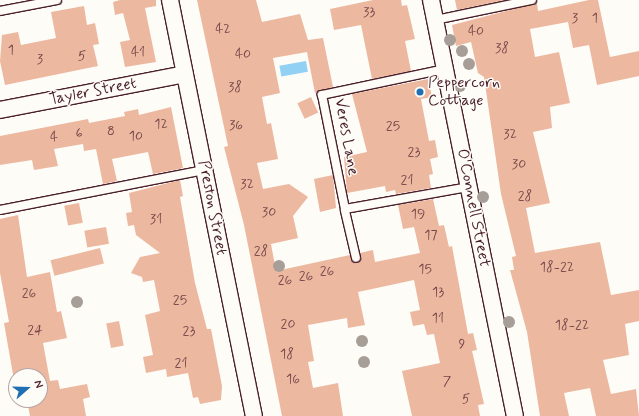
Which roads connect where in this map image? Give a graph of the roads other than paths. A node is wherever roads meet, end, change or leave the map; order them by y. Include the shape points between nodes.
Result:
1 (56, 0) edge
2 (170, 0) edge
3 (431, 0) edge
4 (532, 0) edge
5 (34, 2) edge
6 (0, 11) edge
7 (435, 20) junction
8 (445, 69) junction
9 (185, 74) junction
10 (0, 110) edge
11 (204, 170) junction
12 (469, 187) junction
13 (0, 210) edge
14 (345, 211) junction
15 (356, 258) dead end
16 (254, 416) edge
17 (515, 416) edge

1 - 5 lane
2 - 9 street, Preston Street
3 - 7 street, O'Connell Street
4 - 7 lane
5 - 6 lane
7 - 8 street, O'Connell Street
8 - 12 street, O'Connell Street
8 - 14 lane, Veres Lane via 322,95
9 - 10 street, Tayler Street
9 - 11 street, Preston Street
11 - 13 lane
11 - 16 street, Preston Street
12 - 14 lane
12 - 17 street, O'Connell Street
14 - 15 lane, Veres Lane

